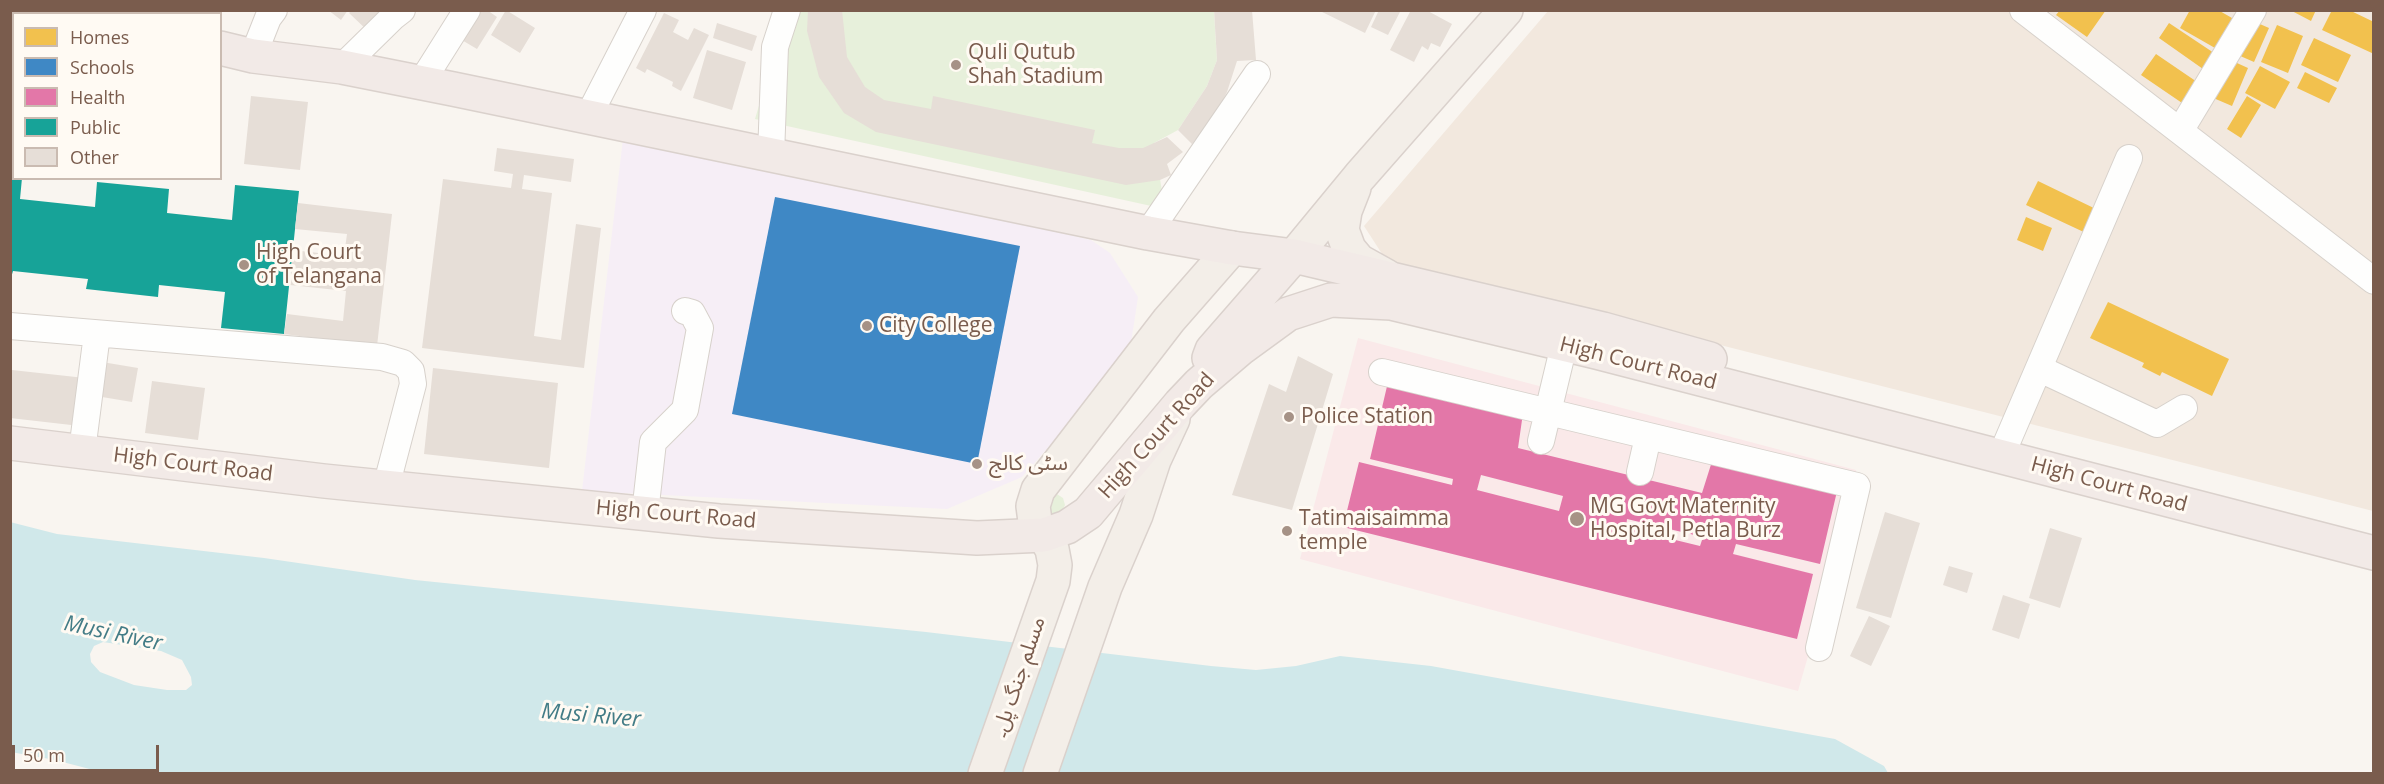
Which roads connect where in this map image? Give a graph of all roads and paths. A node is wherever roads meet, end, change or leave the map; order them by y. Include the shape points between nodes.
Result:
1 (402, 10) edge
2 (467, 10) edge
3 (643, 10) edge
4 (787, 10) edge
5 (1506, 10) edge
6 (2024, 10) edge
7 (2253, 10) edge
8 (266, 13) edge
9 (222, 48) edge
10 (254, 56) junction
11 (342, 68) junction
12 (1257, 74) dead end
13 (421, 83) junction
14 (588, 117) junction
15 (2180, 130) junction
16 (771, 155) junction
17 (2129, 158) dead end
18 (1360, 176) junction
19 (1148, 233) junction
20 (1232, 248) junction
21 (1294, 256) junction
22 (1386, 276) junction
23 (2373, 281) edge
24 (685, 311) dead end
25 (10, 326) edge
26 (97, 334) junction
27 (1564, 345) junction
28 (2040, 369) junction
29 (1382, 372) dead end
30 (1189, 394) junction
31 (2184, 408) dead end
32 (1548, 413) junction
33 (1648, 437) junction
34 (1542, 441) dead end
35 (2007, 442) junction
36 (10, 443) edge
37 (82, 452) junction
38 (1640, 472) dead end
39 (386, 487) junction
40 (645, 513) junction
41 (2373, 533) edge
42 (1044, 535) junction
43 (2373, 553) edge
44 (1819, 648) dead end
45 (985, 774) edge
46 (1040, 774) edge

1 - 11 street
2 - 13 street
3 - 14 street
4 - 16 street via 775,47
5 - 18 main road
6 - 15 street
7 - 15 street
8 - 10 street
9 - 10 highway, High Court Road
10 - 11 highway, High Court Road
11 - 13 highway, High Court Road
12 - 19 street
13 - 14 highway, High Court Road
14 - 16 highway, High Court Road
15 - 23 street
16 - 19 highway, High Court Road
17 - 28 street
18 - 21 main road
18 - 22 main road via 1345,211 1342,230 1359,261
19 - 20 highway, High Court Road
20 - 21 highway, High Court Road
20 - 42 main road via 1169,320 1038,490 1033,506 1035,521
21 - 22 highway, High Court Road
21 - 30 highway via 1212,350
22 - 35 highway, High Court Road via 1603,329
24 - 40 street via 692,313 700,328 686,410 653,442
25 - 26 street
26 - 37 street
26 - 39 street via 382,357 403,363 411,370 413,384
27 - 30 highway, High Court Road via 1392,303 1331,300 1288,314 1240,348
27 - 32 street
27 - 43 highway, High Court Road
28 - 31 street via 2157,424
28 - 35 street
29 - 32 street
30 - 42 highway, High Court Road via 1088,513 1067,527
30 - 46 main road via 1158,451 1105,587
32 - 33 street
32 - 34 street
33 - 38 street
33 - 44 street via 1857,486
35 - 41 highway, High Court Road
36 - 37 highway, High Court Road
37 - 39 highway, High Court Road
39 - 40 highway, High Court Road
40 - 42 highway, High Court Road via 977,538
42 - 45 main road, مسلم جنگ پل۔ via 1052,549 1053,581

